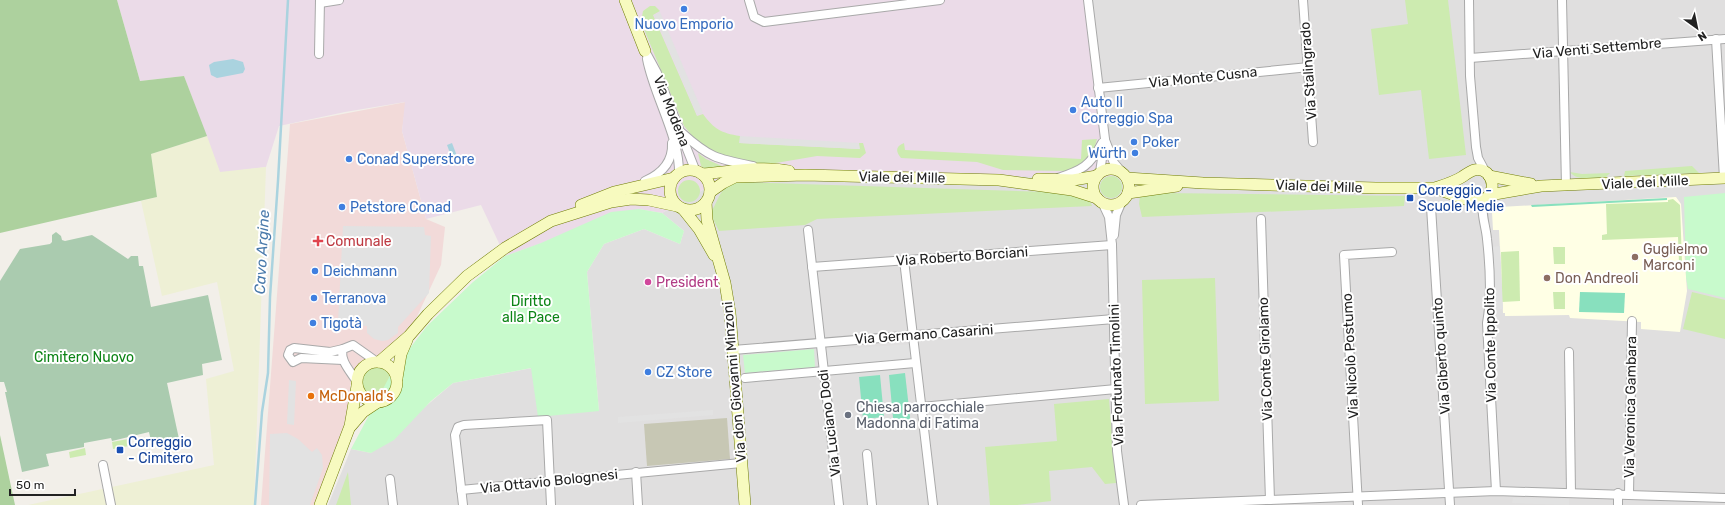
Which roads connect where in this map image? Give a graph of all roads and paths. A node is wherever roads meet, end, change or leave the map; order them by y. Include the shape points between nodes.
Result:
1 (339, 0) edge
2 (626, 0) edge
3 (748, 0) edge
4 (940, 0) edge
5 (1088, 0) edge
6 (1303, 0) edge
7 (1470, 0) edge
8 (1562, 0) edge
9 (918, 1) edge
10 (320, 2) edge
11 (1716, 39) junction
12 (1725, 39) edge
13 (645, 51) junction
14 (1564, 51) junction
15 (318, 54) dead end
16 (1470, 58) junction
17 (1309, 67) junction
18 (1098, 88) junction
19 (681, 132) junction
20 (672, 136) junction
21 (1105, 139) junction
22 (1313, 142) dead end
23 (1476, 147) junction
24 (768, 169) junction
25 (699, 173) junction
26 (1098, 174) junction
27 (1466, 174) junction
28 (1487, 174) junction
29 (805, 175) junction
30 (1124, 175) junction
31 (676, 176) junction
32 (1724, 178) edge
33 (1000, 180) junction
34 (1052, 180) junction
35 (1203, 182) junction
36 (1541, 186) junction
37 (1566, 186) junction
38 (1435, 188) junction
39 (614, 192) junction
40 (710, 192) junction
41 (1125, 197) junction
42 (1465, 197) junction
43 (1487, 197) junction
44 (1100, 200) junction
45 (706, 202) junction
46 (1431, 207) dead end
47 (680, 208) junction
48 (564, 216) junction
49 (1261, 219) dead end
50 (808, 230) dead end
51 (1112, 246) junction
52 (1392, 252) dead end
53 (718, 260) junction
54 (904, 260) junction
55 (812, 267) junction
56 (1114, 319) junction
57 (1632, 321) dead end
58 (912, 335) junction
59 (408, 336) junction
60 (820, 341) junction
61 (343, 349) junction
62 (733, 350) junction
63 (1570, 352) dead end
64 (343, 360) junction
65 (378, 362) junction
66 (915, 363) junction
67 (823, 372) junction
68 (397, 378) junction
69 (746, 378) dead end
70 (357, 384) junction
71 (1116, 389) junction
72 (378, 402) junction
73 (921, 407) junction
74 (350, 426) junction
75 (867, 454) dead end
76 (741, 463) junction
77 (103, 465) dead end
78 (636, 472) junction
79 (390, 479) dead end
80 (549, 481) junction
81 (461, 490) junction
82 (1496, 491) junction
83 (1571, 492) junction
84 (1449, 493) junction
85 (1618, 494) junction
86 (1629, 494) junction
87 (1725, 498) edge
88 (1270, 500) junction
89 (1358, 501) edge
90 (111, 505) edge
91 (320, 505) edge
92 (393, 505) edge
93 (463, 505) edge
94 (551, 505) edge
95 (638, 505) edge
96 (745, 505) edge
97 (839, 505) edge
98 (872, 505) edge
99 (933, 505) edge
100 (1124, 505) edge
101 (1141, 505) edge
102 (1450, 505) edge
103 (1618, 505) edge

1 - 10 street
2 - 13 main road, Via Modena
3 - 9 street via 754,17 764,22
4 - 9 street
5 - 18 street
6 - 17 street, Via Stalingrado
7 - 16 street
8 - 14 street
10 - 15 street
11 - 12 street, Via Venti Settembre
11 - 14 street, Via Venti Settembre
11 - 32 street
13 - 19 street, Via Modena via 657,73
13 - 20 street, Via Modena via 650,76
14 - 16 street, Via Venti Settembre
14 - 37 street
16 - 23 street
17 - 18 street, Via Monte Cusna
17 - 22 street, Via Stalingrado
18 - 21 street
19 - 24 street, Viale dei Mille via 717,159
19 - 25 street, Via Modena
20 - 31 street, Via Modena via 679,160
20 - 39 street, Via Modena via 670,159 660,173
21 - 26 street
21 - 30 street via 1114,163
21 - 34 street via 1089,164 1077,172
23 - 27 street
23 - 28 street via 1478,158
24 - 25 main road, Viale dei Mille
24 - 29 main road, Viale dei Mille via 782,169
25 - 31 main road, Viale dei Mille via 690,170
25 - 40 main road via 709,185
26 - 30 main road, Viale dei Mille via 1110,168
26 - 34 main road, Viale dei Mille via 1087,178
26 - 44 main road via 1093,187
27 - 28 main road, Viale dei Mille via 1475,169
27 - 38 main road, Viale dei Mille
27 - 42 main road via 1460,187
28 - 36 main road, Viale dei Mille
28 - 43 main road via 1492,186
29 - 33 main road, Viale dei Mille
29 - 40 main road, Viale dei Mille via 735,177
30 - 35 main road, Viale dei Mille
30 - 41 main road via 1129,188
31 - 39 main road, Viale dei Mille
31 - 47 main road via 670,190 673,202
32 - 37 main road, Viale dei Mille
33 - 34 main road, Viale dei Mille
33 - 44 main road, Viale dei Mille via 1072,190
35 - 38 main road, Viale dei Mille
35 - 41 main road, Viale dei Mille
36 - 37 main road, Viale dei Mille
36 - 43 main road, Viale dei Mille
38 - 42 main road, Viale dei Mille
39 - 48 main road, Viale dei Mille via 583,204
40 - 45 main road
41 - 44 main road, Viale dei Mille via 1112,204
41 - 51 street, Via Fortunato Timolini via 1116,215
42 - 43 main road, Viale dei Mille via 1474,202
43 - 82 street, Via Conte Ippolito via 1483,214 1490,301 1487,323
44 - 51 street, Via Fortunato Timolini via 1109,217
45 - 47 main road via 696,210
45 - 53 main road, Via don Giovanni Minzoni
46 - 84 street, Via Giberto quinto
47 - 48 main road via 649,200 631,199
47 - 53 main road, Via don Giovanni Minzoni via 699,229
48 - 59 main road via 518,239 479,266
49 - 88 street, Via Conte Girolamo
50 - 55 street, Via Luciano Dodi
51 - 54 street, Via Roberto Borciani
51 - 56 street, Via Fortunato Timolini
52 - 89 street, Via Nicolò Postumo via 1344,255
53 - 62 main road, Via don Giovanni Minzoni via 725,282
54 - 55 street, Via Roberto Borciani
54 - 58 street
55 - 60 street, Via Luciano Dodi
56 - 58 street, Via Germano Casarini
56 - 71 street, Via Fortunato Timolini
57 - 86 street, Via Veronica Gambara
58 - 60 street, Via Germano Casarini
58 - 66 street
59 - 65 main road
59 - 68 main road via 401,354
60 - 62 street, Via Germano Casarini
60 - 67 street, Via Luciano Dodi
61 - 64 street
61 - 64 street via 330,352 294,348 288,353 293,362 301,358
61 - 65 street via 353,345
62 - 76 main road, Via don Giovanni Minzoni
63 - 83 street
64 - 70 street
65 - 68 main road via 390,367
65 - 70 main road via 364,367 358,375
66 - 67 street
66 - 73 street
67 - 69 street
67 - 97 street, Via Luciano Dodi
68 - 72 main road via 394,393 386,400
70 - 72 main road via 364,397
70 - 74 main road
71 - 73 street
71 - 100 street, Via Fortunato Timolini via 1117,451
72 - 74 main road via 363,412
73 - 99 street
74 - 91 main road
75 - 98 street
76 - 78 street, Via Ottavio Bolognesi
76 - 96 main road, Via don Giovanni Minzoni
77 - 90 street
78 - 80 street, Via Ottavio Bolognesi
78 - 95 street, Via Ottavio Bolognesi
79 - 92 street
80 - 81 street, Via Ottavio Bolognesi
80 - 81 street via 547,420 464,425 458,427 455,435
80 - 94 street
81 - 93 street
82 - 83 street, Via Veronica Gambara
82 - 84 street, Via Veronica Gambara
83 - 85 street, Via Veronica Gambara
84 - 89 street, Via Veronica Gambara
84 - 102 street, Via Giberto quinto
85 - 86 street, Via Veronica Gambara
85 - 103 street
86 - 87 street, Via Veronica Gambara
88 - 89 street, Via Veronica Gambara
88 - 101 street, Via Veronica Gambara

